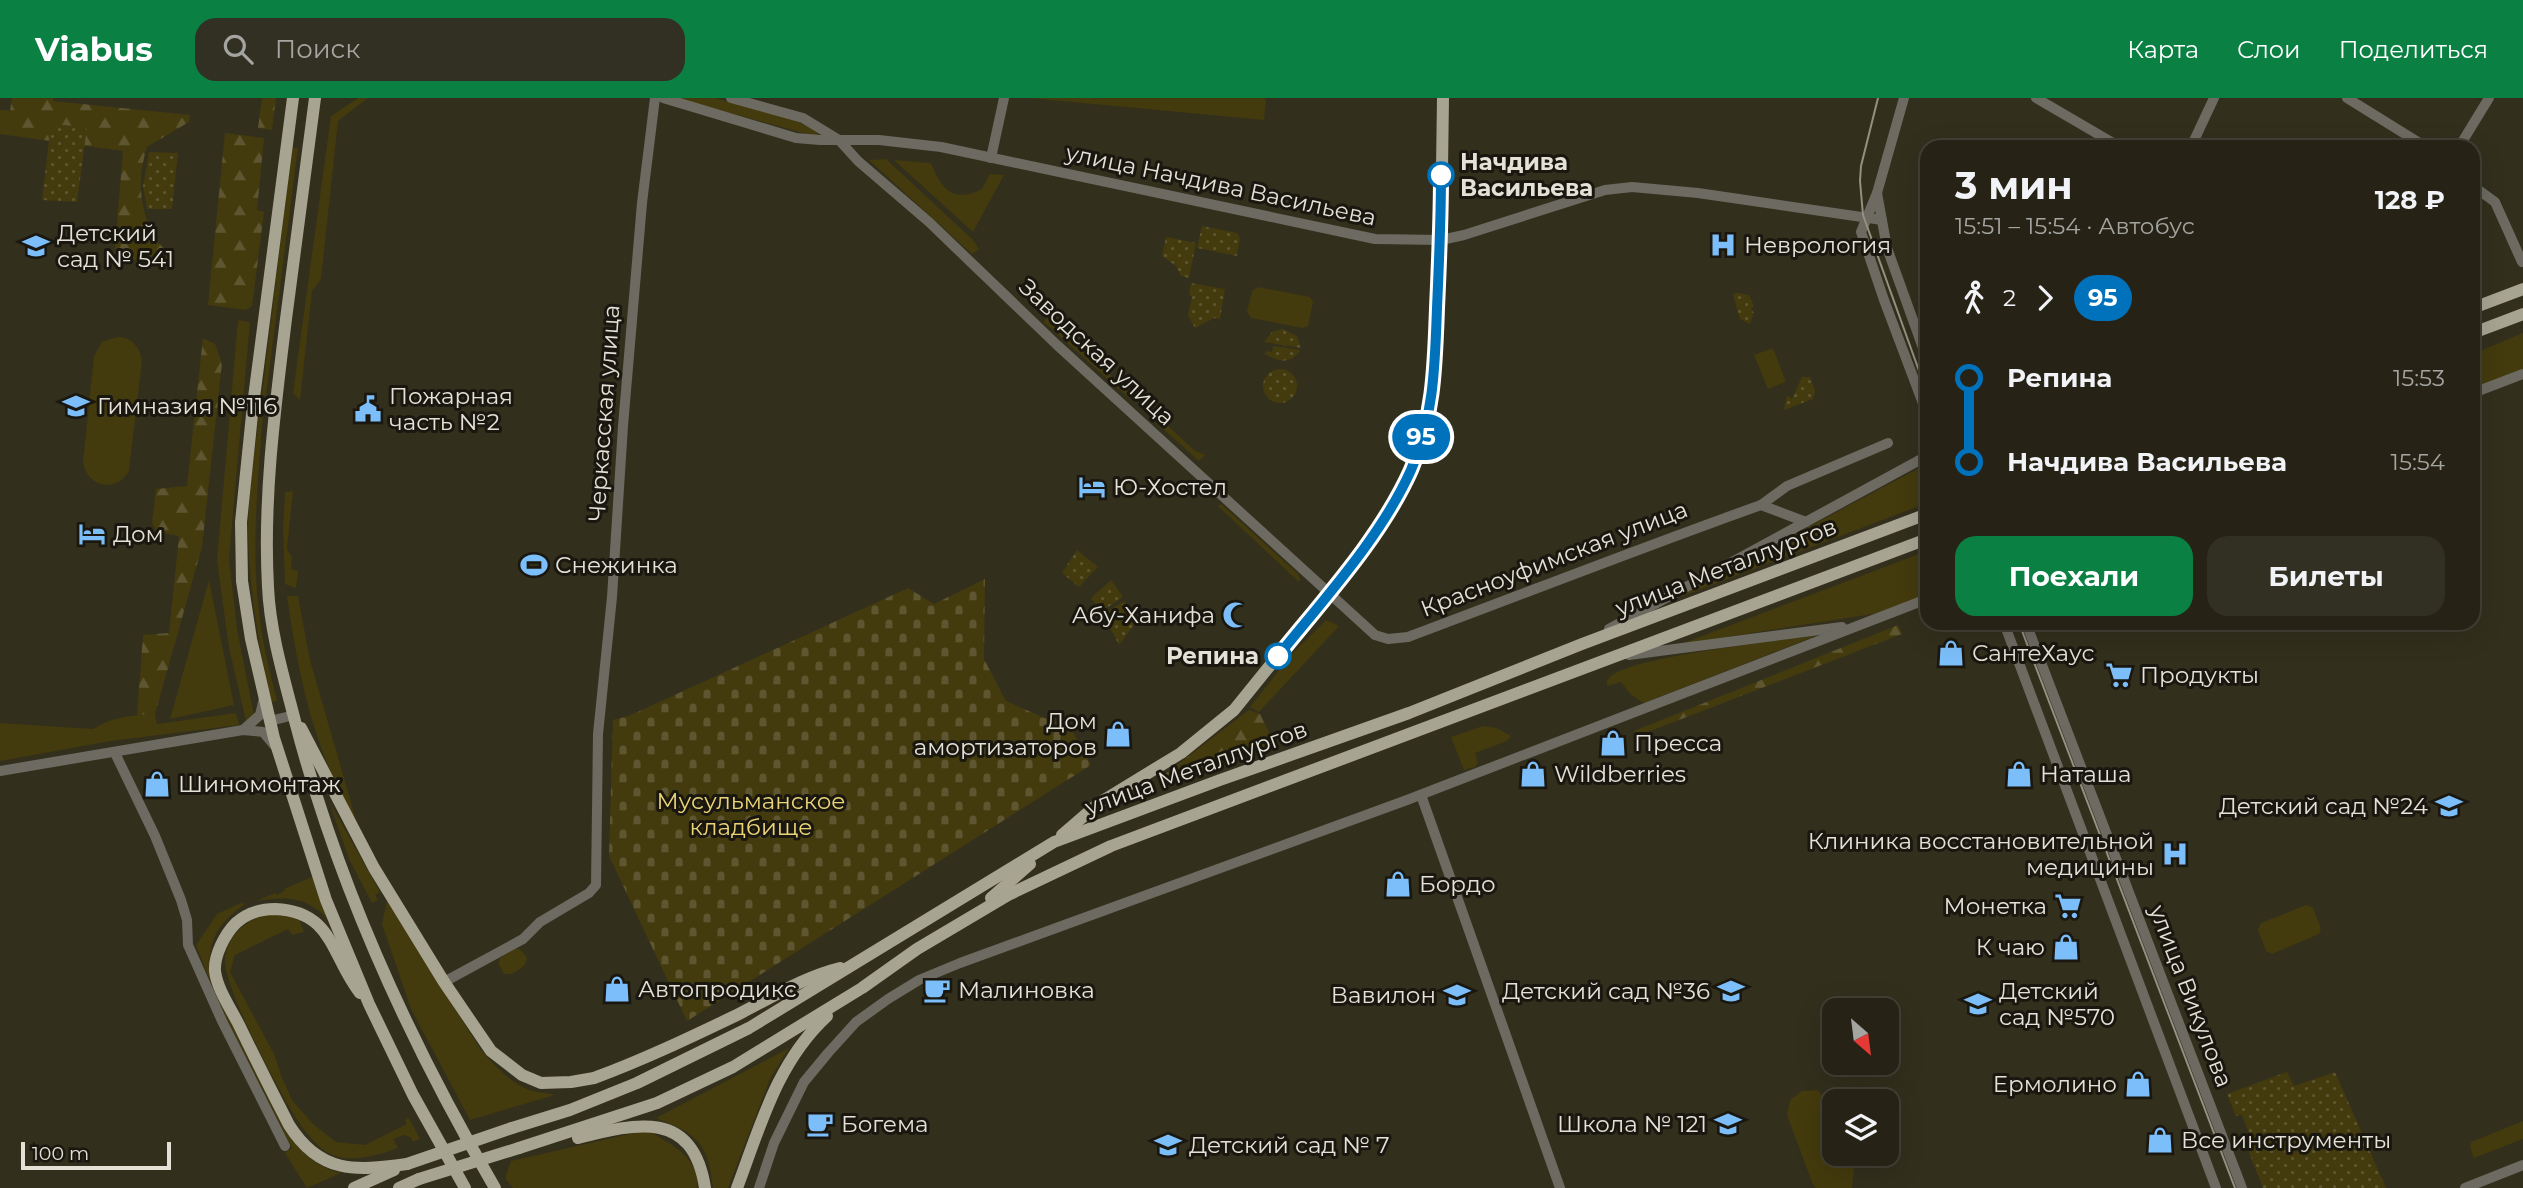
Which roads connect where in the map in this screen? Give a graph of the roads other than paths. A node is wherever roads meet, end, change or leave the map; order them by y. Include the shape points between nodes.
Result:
1 (293, 98) edge
2 (315, 98) edge
3 (655, 98) edge
4 (663, 98) edge
5 (732, 98) edge
6 (1004, 98) edge
7 (1443, 98) edge
8 (1904, 98) edge
9 (2036, 98) edge
10 (2214, 98) edge
11 (2347, 98) edge
12 (2489, 98) edge
13 (763, 102) edge
14 (839, 140) junction
15 (2108, 140) edge
16 (2194, 140) edge
17 (2415, 140) edge
18 (2463, 140) edge
19 (992, 158) junction
20 (2480, 192) edge
21 (1877, 193) junction
22 (1866, 218) junction
23 (1881, 220) junction
24 (1441, 240) junction
25 (2522, 262) edge
26 (2523, 289) edge
27 (2480, 305) edge
28 (2523, 314) edge
29 (2480, 330) edge
30 (1920, 341) edge
31 (2523, 374) edge
32 (2480, 390) edge
33 (1920, 395) edge
34 (1888, 443) dead end
35 (1920, 460) edge
36 (1761, 505) junction
37 (1920, 517) edge
38 (1806, 522) junction
39 (1920, 542) edge
40 (1329, 593) junction
41 (1920, 602) edge
42 (1860, 624) junction
43 (2007, 630) edge
44 (2029, 630) edge
45 (1582, 644) junction
46 (1609, 657) junction
47 (264, 698) junction
48 (294, 717) junction
49 (270, 721) junction
50 (243, 730) junction
51 (115, 752) junction
52 (279, 755) junction
53 (0, 771) edge
54 (1421, 795) junction
55 (1054, 842) junction
56 (967, 920) junction
57 (852, 965) junction
58 (444, 982) junction
59 (862, 988) junction
60 (369, 1004) junction
61 (285, 1146) dead end
62 (519, 1148) junction
63 (407, 1164) junction
64 (2523, 1166) edge
65 (455, 1170) junction
66 (354, 1188) edge
67 (399, 1188) edge
68 (459, 1188) edge
69 (466, 1188) edge
70 (495, 1188) edge
71 (705, 1188) edge
72 (737, 1188) edge
73 (759, 1188) edge
74 (1560, 1188) edge
75 (2216, 1188) edge
76 (2242, 1188) edge
77 (2465, 1188) edge

1 - 47 main road via 241,522 242,581
2 - 48 main road via 275,407 266,522 275,640
3 - 58 street, Черкасская улица via 643,191 598,734 596,885 540,922 523,939
4 - 14 street, улица Начдива Васильева via 796,138
5 - 13 street
6 - 19 street
7 - 24 main road
8 - 21 street
9 - 15 street
10 - 16 street
11 - 17 street
12 - 18 street
13 - 14 street via 803,118
14 - 19 street, улица Начдива Васильева via 941,147
14 - 40 street, Заводская улица
19 - 24 street, улица Начдива Васильева via 1324,230 1375,239
20 - 25 street via 2495,202
21 - 22 street
21 - 23 street
22 - 23 street, улица Начдива Васильева
22 - 24 street, улица Начдива Васильева via 1698,193 1618,187
22 - 33 street via 1861,232
23 - 30 street
24 - 40 main road via 1429,414 1411,470 1382,521
26 - 27 main road
28 - 29 main road
31 - 32 street
34 - 36 street, Красноуфимская улица via 1787,486
35 - 38 street
36 - 38 street
36 - 40 street, Красноуфимская улица via 1408,637 1375,635
37 - 45 main road, улица Металлургов
38 - 45 street
39 - 46 main road, улица Металлургов
40 - 55 main road via 1234,710 1181,753 1098,803
41 - 42 street
42 - 46 street
42 - 54 street
43 - 75 street, улица Викулова
44 - 76 street, улица Викулова
45 - 55 main road, улица Металлургов via 1409,713
46 - 56 main road, улица Металлургов via 1111,846 1041,878
47 - 49 main road
47 - 50 street via 260,715
48 - 49 street
48 - 58 main road via 374,868
48 - 70 main road via 339,867 410,1028
49 - 52 main road
50 - 51 street
50 - 52 street via 259,730
51 - 53 street
51 - 61 street via 181,900 188,945
52 - 60 main road via 326,900
54 - 73 street via 919,980 856,1022 804,1082 774,1143
54 - 74 street
55 - 56 main road
55 - 57 main road, улица Металлургов
56 - 59 main road, улица Металлургов
57 - 58 main road via 822,972 619,1069 563,1083 541,1083 502,1061 477,1033
57 - 63 main road, улица Металлургов, bridge via 674,1067 581,1106
59 - 62 main road, улица Металлургов via 733,1067 686,1090
59 - 72 main road via 825,1018 792,1054
60 - 63 main road via 347,977 326,933 301,913 254,912 238,922 220,949 215,971 219,982 300,1143 319,1158 365,1170
60 - 65 main road
62 - 67 main road, bridge
62 - 71 main road via 648,1125 669,1131 688,1145 697,1157
63 - 66 main road
64 - 77 street
65 - 68 main road
65 - 69 main road

